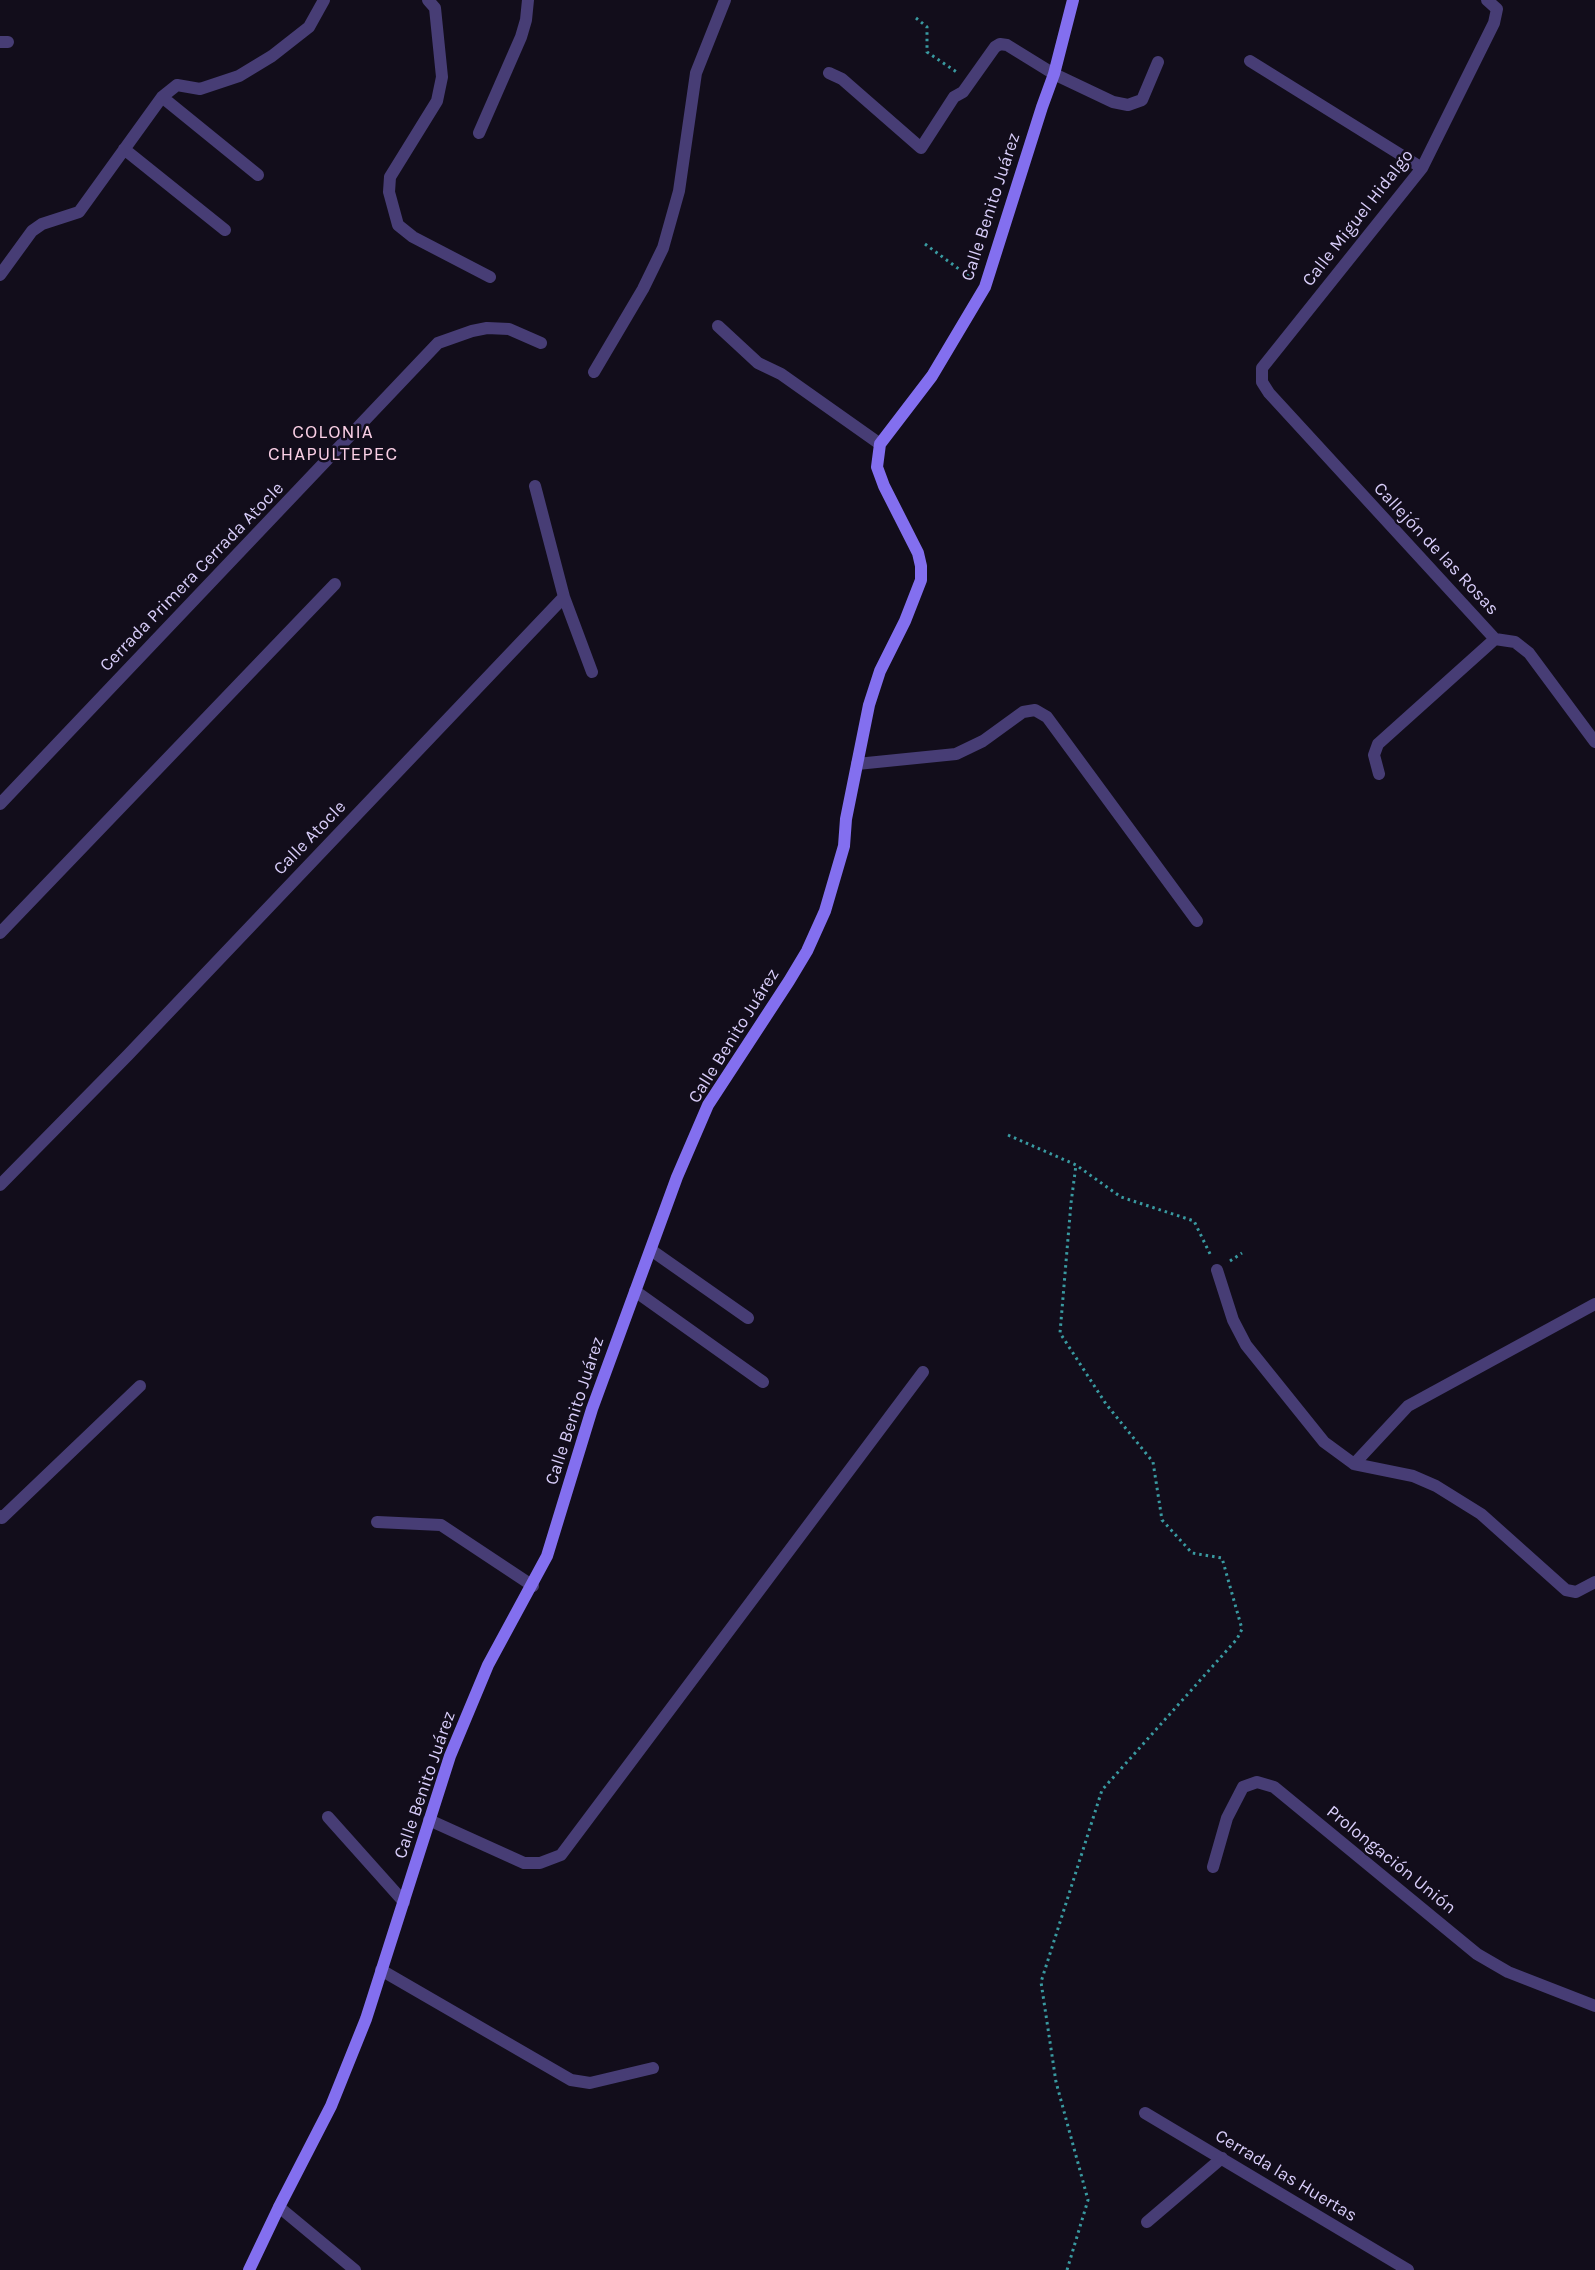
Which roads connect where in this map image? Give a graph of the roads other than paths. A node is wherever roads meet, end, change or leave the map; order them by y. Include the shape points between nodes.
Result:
1 (324, 0) edge
2 (428, 0) edge
3 (528, 0) edge
4 (725, 0) edge
5 (1073, 0) edge
6 (1487, 0) edge
7 (1250, 61) dead end
8 (1158, 62) dead end
9 (829, 73) dead end
10 (1054, 74) junction
11 (162, 97) junction
12 (479, 133) dead end
13 (124, 149) junction
14 (1422, 168) junction
15 (258, 175) dead end
16 (225, 230) dead end
17 (0, 275) edge
18 (490, 277) dead end
19 (718, 326) dead end
20 (542, 344) dead end
21 (1262, 368) joint
22 (594, 372) dead end
23 (880, 444) junction
24 (535, 486) dead end
25 (335, 584) dead end
26 (564, 597) junction
27 (1495, 639) junction
28 (592, 672) dead end
29 (1595, 742) edge
30 (857, 764) junction
31 (1379, 774) dead end
32 (0, 804) edge
33 (1197, 921) dead end
34 (0, 933) edge
35 (0, 1185) edge
36 (651, 1250) junction
37 (1217, 1270) road end
38 (635, 1291) junction
39 (1595, 1304) edge
40 (748, 1318) dead end
41 (923, 1372) dead end
42 (763, 1382) dead end
43 (140, 1386) dead end
44 (1354, 1464) junction
45 (0, 1516) edge
46 (377, 1522) dead end
47 (1595, 1582) edge
48 (533, 1586) junction
49 (328, 1817) dead end
50 (429, 1820) junction
51 (1213, 1867) dead end
52 (404, 1902) junction
53 (381, 1970) junction
54 (1595, 2006) edge
55 (652, 2068) dead end
56 (1145, 2113) dead end
57 (1222, 2158) junction
58 (279, 2207) junction
59 (1147, 2222) dead end
60 (249, 2270) edge
61 (355, 2270) edge
62 (1408, 2270) edge

1 - 11 street via 309,27 272,56 239,76 200,89 177,86
2 - 18 street via 434,8 442,77 437,101 390,177 389,192 398,225 412,237
3 - 12 street via 521,37
4 - 22 street via 696,73 679,191 663,248
5 - 10 street, Calle Benito Juárez
6 - 14 street, Calle Miguel Hidalgo via 1497,9 1494,23
7 - 14 street
8 - 10 street via 1142,100 1128,106
9 - 10 street via 842,79 921,148 954,97 972,82 1000,44
10 - 23 street, Calle Benito Juárez via 985,287 932,376
11 - 13 street
11 - 15 street
13 - 16 street
13 - 17 street via 78,212 42,224 32,231
14 - 21 street, Calle Miguel Hidalgo
19 - 23 street via 758,363 781,374
20 - 32 street, Cerrada Primera Cerrada Atocle via 508,329 487,328 438,343
21 - 27 street, Callejón de las Rosas via 1262,382 1269,393
23 - 30 street, Calle Benito Juárez via 877,467 918,553 920,580 874,688
24 - 26 street
25 - 34 street
26 - 28 street
26 - 35 street, Calle Atocle
27 - 29 street, Callejón de las Rosas via 1515,642 1529,653
27 - 31 street via 1378,744 1374,755
30 - 33 street via 956,754 983,741 1023,712 1035,710 1046,717
30 - 36 street, Calle Benito Juárez via 844,846 825,911 789,981 708,1105 677,1177
36 - 38 street, Calle Benito Juárez
36 - 40 street
37 - 44 street via 1233,1320 1246,1345 1324,1442
38 - 42 street
38 - 48 street, Calle Benito Juárez via 592,1409 547,1556
39 - 44 street via 1408,1406
41 - 50 street via 561,1855 540,1863 524,1863
43 - 45 street via 2,1518
44 - 47 street via 1413,1476 1436,1486 1481,1514 1566,1590 1576,1592
46 - 48 street via 442,1525
48 - 50 street, Calle Benito Juárez via 488,1665 450,1756
49 - 52 street
50 - 52 street, Calle Benito Juárez
51 - 54 street, Prolongación Unión via 1227,1818 1243,1787 1256,1782 1274,1787 1477,1954 1508,1972
52 - 53 street, Calle Benito Juárez
53 - 55 street via 571,2080 590,2083
53 - 58 street, Calle Benito Juárez via 366,2020 331,2106
56 - 57 street, Cerrada las Huertas
57 - 59 street
57 - 62 street, Cerrada las Huertas
58 - 60 street, Calle Benito Juárez
58 - 61 street

